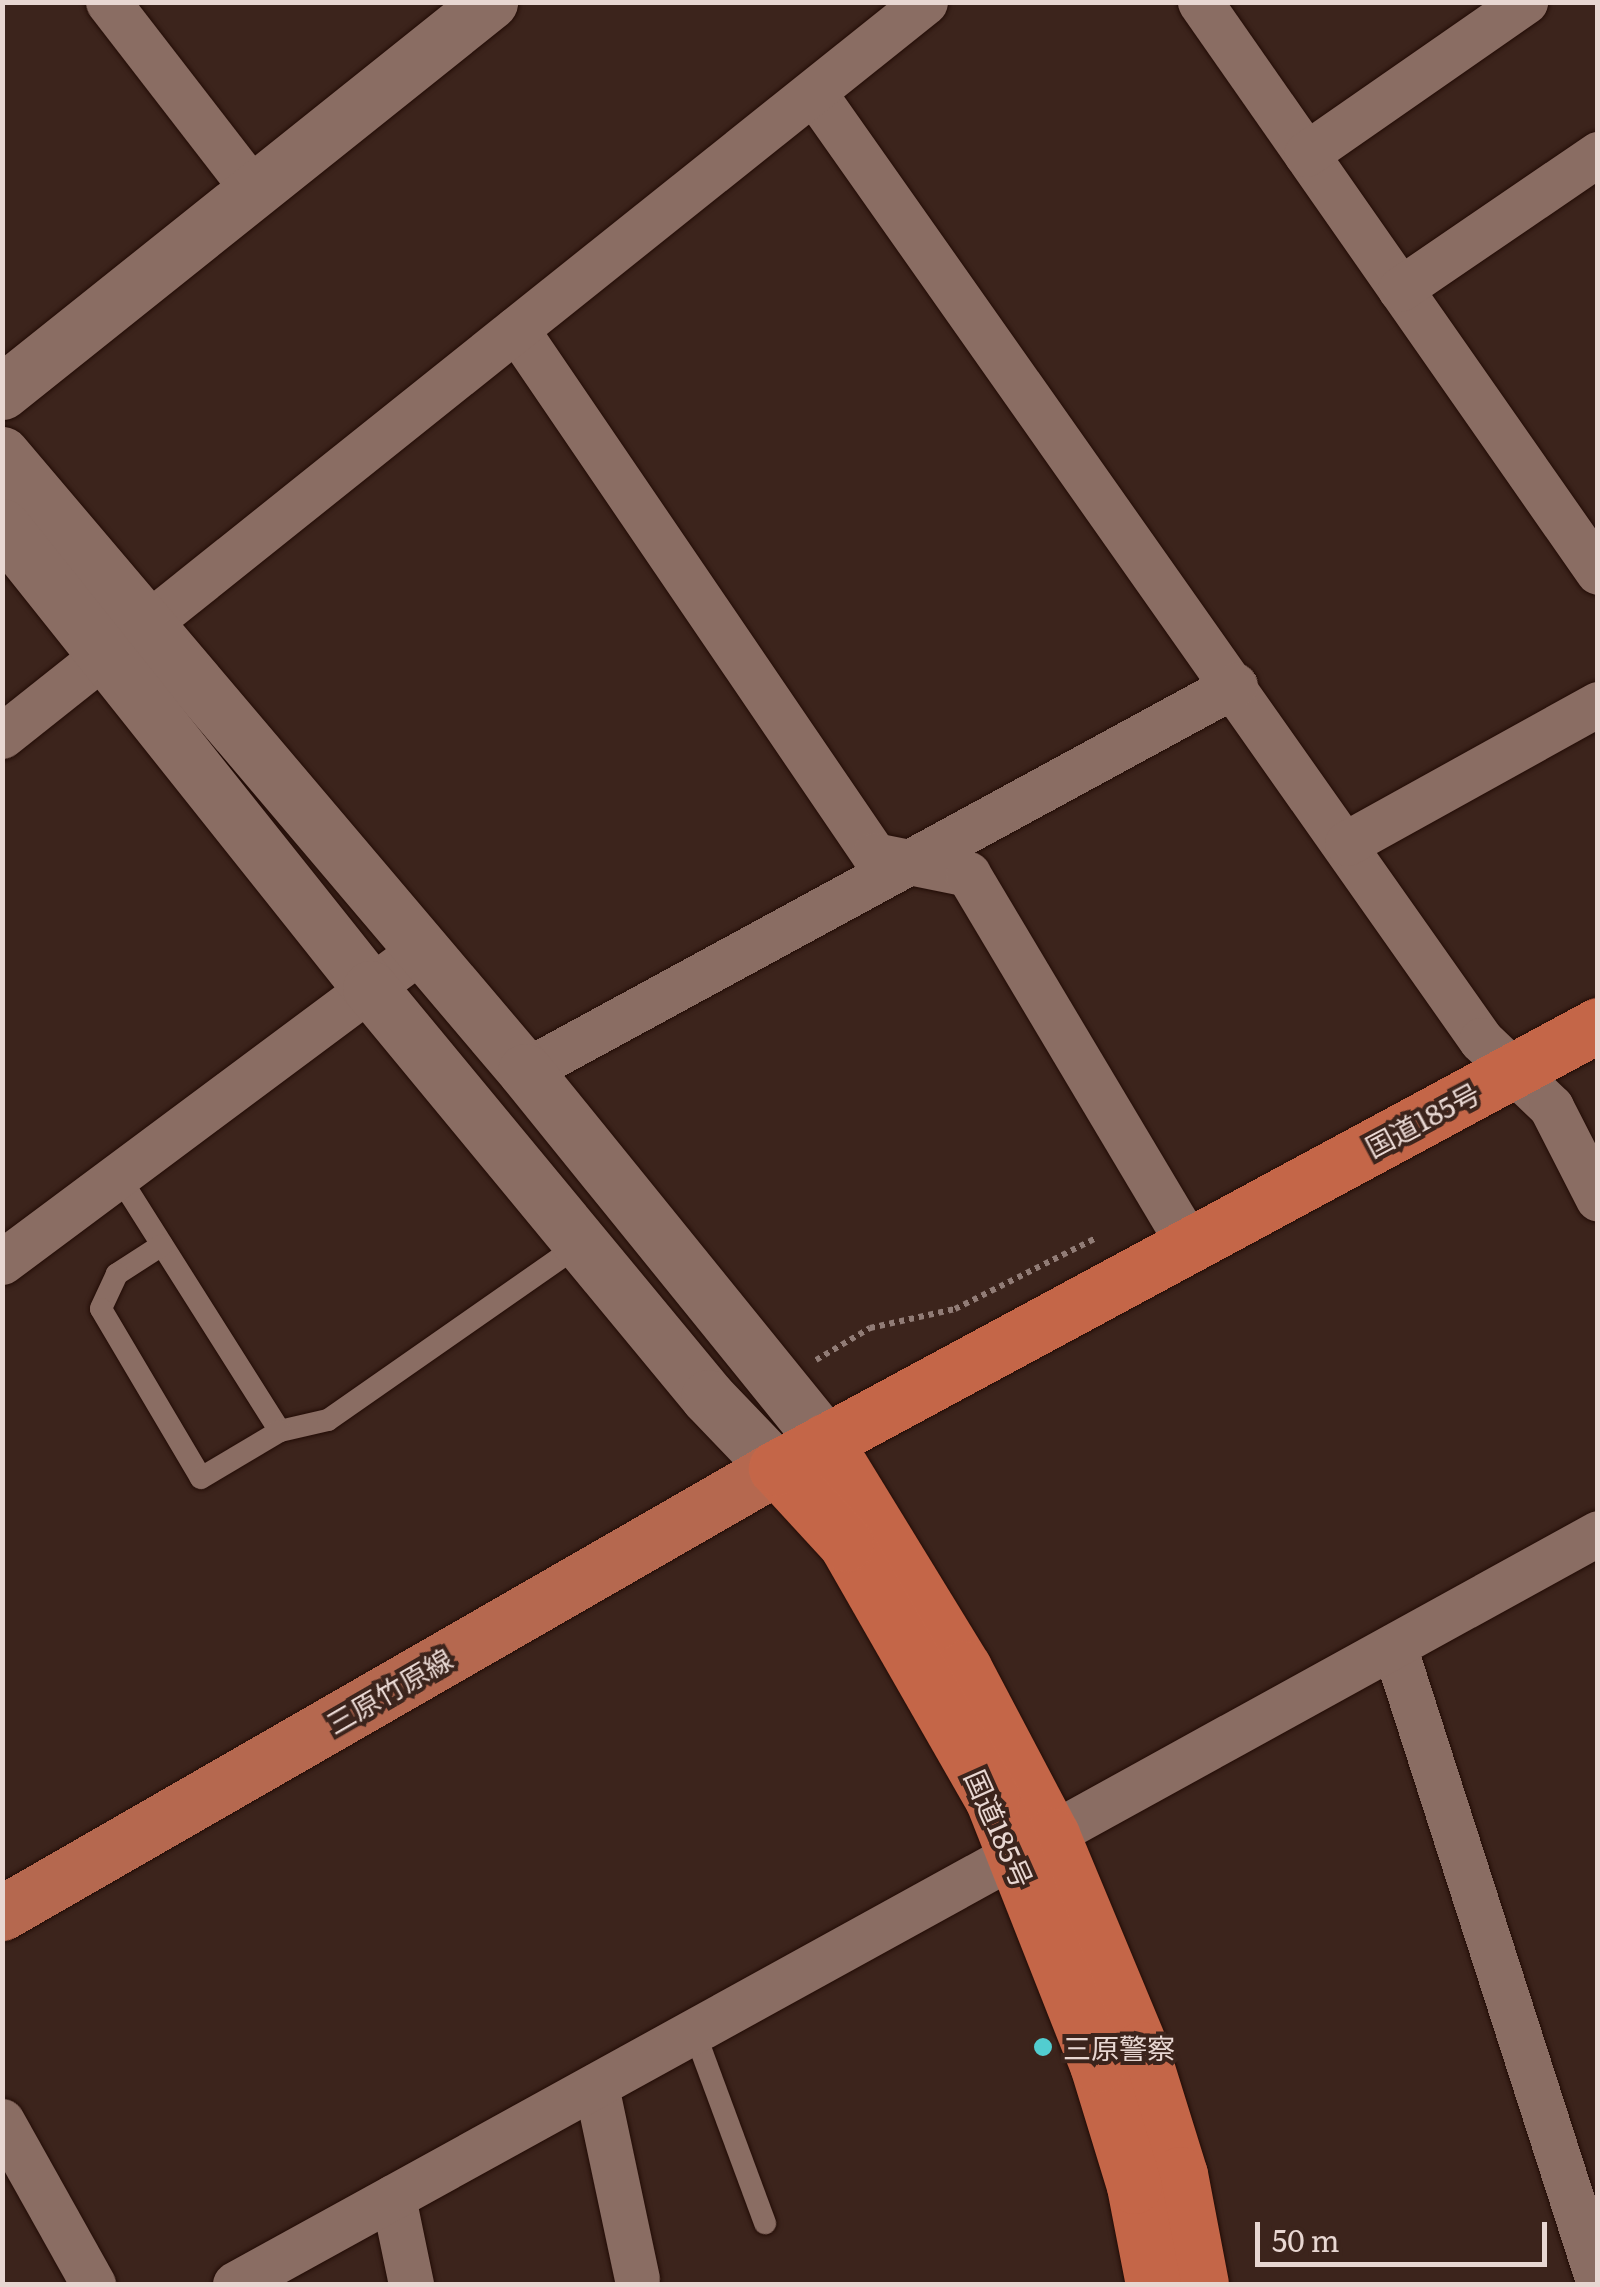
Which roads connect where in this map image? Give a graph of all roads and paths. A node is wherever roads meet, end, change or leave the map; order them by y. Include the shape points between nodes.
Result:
1 (108, 2) edge
2 (490, 2) edge
3 (925, 2) edge
4 (1200, 2) edge
5 (1525, 2) edge
6 (814, 93) junction
7 (1306, 154) junction
8 (1598, 154) edge
9 (254, 191) junction
10 (1400, 290) junction
11 (516, 329) junction
12 (2, 392) edge
13 (2, 454) edge
14 (2, 526) edge
15 (1598, 572) edge
16 (126, 639) junction
17 (1235, 685) junction
18 (1598, 704) edge
19 (2, 736) edge
20 (1347, 843) junction
21 (913, 862) junction
22 (421, 950) junction
23 (370, 988) junction
24 (1598, 1025) edge
25 (1514, 1070) junction
26 (526, 1071) junction
27 (118, 1175) junction
28 (1598, 1199) edge
29 (585, 1241) junction
30 (162, 1245) junction
31 (1190, 1246) junction
32 (2, 1262) edge
33 (280, 1430) junction
34 (824, 1441) junction
35 (776, 1468) junction
36 (1598, 1532) edge
37 (1395, 1649) junction
38 (1034, 1845) junction
39 (2, 1913) edge
40 (694, 2031) junction
41 (596, 2086) junction
42 (2, 2121) edge
43 (392, 2197) junction
44 (765, 2223) dead end
45 (637, 2278) dead end
46 (1598, 2281) edge
47 (93, 2284) edge
48 (234, 2284) edge
49 (411, 2284) edge
50 (1154, 2284) edge
51 (1201, 2284) edge

1 - 9 street
2 - 9 street
3 - 6 street
4 - 7 street
5 - 7 street
6 - 11 street
6 - 17 street
7 - 10 street
8 - 10 street
9 - 12 street
10 - 15 street
11 - 16 street
11 - 21 street via 874,855
13 - 16 street
14 - 16 street
16 - 19 street
16 - 22 street
16 - 23 street
17 - 20 street
17 - 21 street
18 - 20 street
20 - 25 street via 1480,1040
21 - 26 street
21 - 31 street via 968,874
22 - 23 street
22 - 26 street
23 - 27 street
23 - 29 street
24 - 25 highway, 国道185号
25 - 28 street via 1551,1108
25 - 31 highway, 国道185号
26 - 34 street
27 - 30 lane
27 - 32 street
29 - 33 lane via 328,1420
29 - 35 street via 708,1397
30 - 33 lane
30 - 33 lane via 117,1274 100,1309 202,1478
31 - 34 highway, 国道185号
34 - 35 highway, 国道185号
34 - 38 highway, 国道185号 via 964,1668
35 - 38 highway, 国道185号 via 846,1544 992,1798
35 - 39 main road, 三原竹原線
36 - 37 street
37 - 38 street
37 - 46 street
38 - 40 street
38 - 50 highway, 国道185号 via 1134,2186
38 - 51 highway, 国道185号 via 1141,2049 1180,2174
40 - 41 street
40 - 44 lane
41 - 43 street
41 - 45 street
42 - 47 street
43 - 48 street
43 - 49 street

